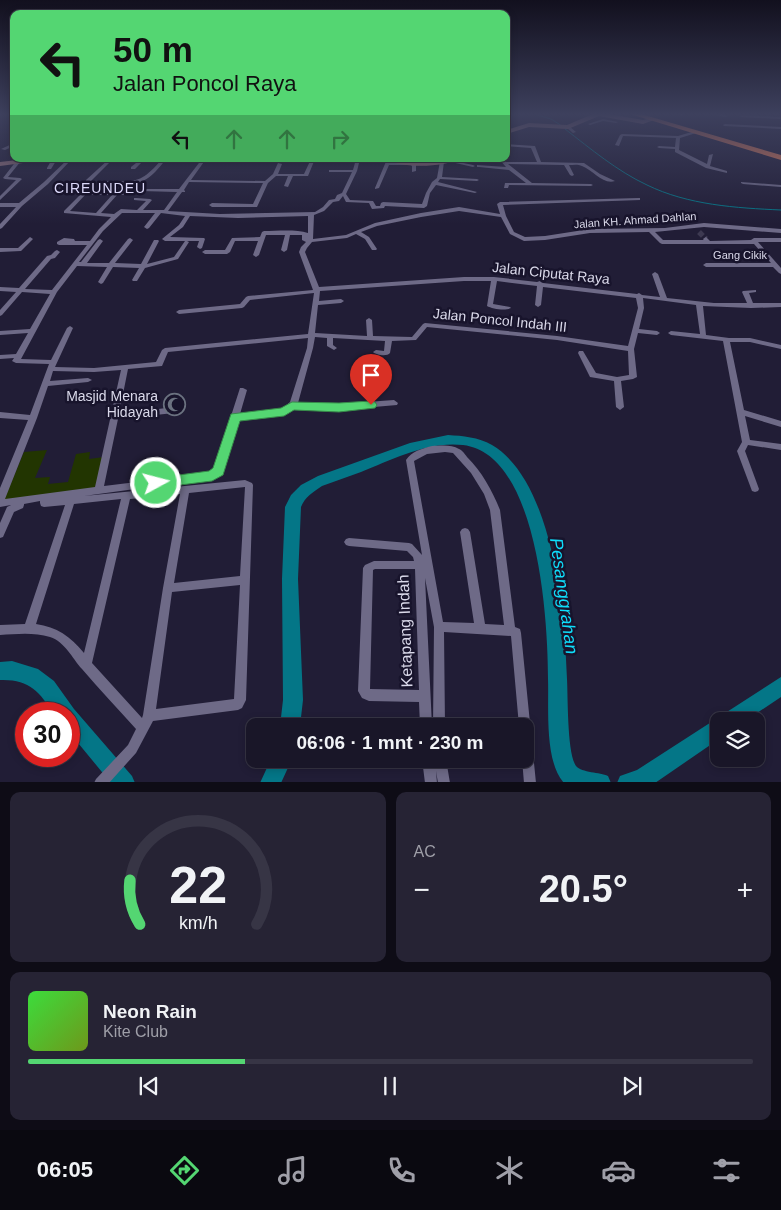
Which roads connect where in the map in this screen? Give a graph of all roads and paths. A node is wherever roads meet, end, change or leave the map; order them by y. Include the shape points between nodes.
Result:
1 (534, 150) edge
2 (678, 150) edge
3 (758, 150) edge
4 (759, 150) edge
5 (711, 155) dead end
6 (781, 157) edge
7 (13, 162) edge
8 (18, 162) edge
9 (53, 162) edge
10 (67, 162) edge
11 (108, 162) edge
12 (140, 162) edge
13 (162, 162) edge
14 (202, 162) edge
15 (312, 162) edge
16 (357, 162) edge
17 (387, 162) edge
18 (395, 162) edge
19 (397, 162) edge
20 (442, 162) joint
21 (461, 162) edge
22 (0, 164) edge
23 (280, 164) dead end
24 (506, 164) joint
25 (540, 164) junction
26 (566, 164) junction
27 (708, 166) junction
28 (49, 168) dead end
29 (133, 168) dead end
30 (510, 169) junction
31 (331, 171) dead end
32 (355, 171) junction
33 (414, 171) dead end
34 (726, 172) dead end
35 (275, 175) junction
36 (291, 175) junction
37 (572, 175) dead end
38 (439, 178) junction
39 (477, 180) dead end
40 (88, 181) dead end
41 (189, 181) junction
42 (613, 181) dead end
43 (108, 182) dead end
44 (266, 182) junction
45 (434, 183) junction
46 (743, 183) dead end
47 (531, 184) junction
48 (590, 185) dead end
49 (286, 186) dead end
50 (781, 186) edge
51 (506, 187) dead end
52 (377, 188) dead end
53 (182, 190) junction
54 (475, 192) dead end
55 (117, 194) junction
56 (344, 194) junction
57 (0, 199) edge
58 (136, 199) dead end
59 (638, 199) dead end
60 (0, 204) edge
61 (20, 205) junction
62 (212, 205) dead end
63 (140, 211) junction
64 (162, 212) junction
65 (311, 214) junction
66 (502, 214) junction
67 (97, 215) junction
68 (188, 215) junction
69 (116, 216) junction
70 (0, 227) edge
71 (147, 227) dead end
72 (687, 228) junction
73 (651, 231) junction
74 (781, 231) edge
75 (288, 232) junction
76 (356, 232) junction
77 (699, 232) tunnel mouth
78 (30, 239) dead end
79 (261, 239) junction
80 (130, 240) dead end
81 (781, 240) edge
82 (100, 241) dead end
83 (156, 241) dead end
84 (310, 241) junction
85 (754, 241) junction
86 (73, 242) dead end
87 (186, 242) dead end
88 (90, 243) junction
89 (200, 247) dead end
90 (374, 249) dead end
91 (0, 250) edge
92 (284, 250) dead end
93 (205, 252) dead end
94 (256, 255) dead end
95 (49, 257) dead end
96 (75, 264) junction
97 (83, 264) junction
98 (111, 265) junction
99 (706, 265) dead end
100 (774, 265) junction
101 (142, 266) junction
102 (781, 272) edge
103 (654, 274) dead end
104 (494, 279) junction
105 (134, 280) dead end
106 (101, 282) dead end
107 (540, 283) junction
108 (0, 288) edge
109 (23, 289) junction
110 (317, 290) junction
111 (754, 291) dead end
112 (54, 292) junction
113 (639, 295) junction
114 (664, 298) junction
115 (342, 301) dead end
116 (316, 303) junction
117 (699, 303) junction
118 (538, 305) dead end
119 (781, 305) edge
120 (751, 306) junction
121 (508, 308) dead end
122 (180, 312) dead end
123 (0, 314) edge
124 (369, 320) dead end
125 (70, 328) dead end
126 (33, 331) junction
127 (636, 331) junction
128 (0, 333) edge
129 (671, 333) dead end
130 (657, 334) dead end
131 (312, 335) junction
132 (330, 335) junction
133 (703, 336) junction
134 (370, 338) junction
135 (390, 339) junction
136 (726, 340) junction
137 (781, 347) edge
138 (334, 348) dead end
139 (632, 349) junction
140 (376, 352) dead end
141 (581, 352) dead end
142 (0, 357) edge
143 (18, 359) junction
144 (52, 365) junction
145 (125, 367) junction
146 (617, 379) junction
147 (88, 380) dead end
148 (46, 384) junction
149 (242, 390) dead end
150 (394, 403) dead end
151 (292, 406) junction
152 (620, 407) dead end
153 (174, 410) dead end
154 (740, 412) junction
155 (0, 415) edge
156 (115, 417) junction
157 (235, 417) junction
158 (33, 418) junction
159 (781, 424) edge
160 (746, 442) junction
161 (781, 447) edge
162 (755, 489) dead end
163 (99, 490) junction
164 (185, 490) junction
165 (126, 496) junction
166 (0, 499) edge
167 (71, 500) junction
168 (0, 504) edge
169 (465, 532) dead end
170 (0, 534) edge
171 (348, 542) dead end
172 (420, 566) junction
173 (245, 580) junction
174 (168, 588) junction
175 (438, 627) junction
176 (480, 628) junction
177 (29, 629) junction
178 (0, 630) edge
179 (510, 630) junction
180 (86, 666) junction
181 (424, 696) junction
182 (149, 716) junction
183 (425, 718) edge
184 (439, 718) edge
185 (524, 718) edge
186 (144, 728) junction
187 (429, 768) edge
188 (442, 768) edge
189 (529, 768) edge
190 (100, 782) edge
191 (431, 782) edge
192 (444, 782) edge
193 (530, 782) edge

1 - 25 street
2 - 27 street
3 - 6 highway
4 - 6 highway
5 - 27 street
7 - 22 street
8 - 57 street via 5,178 20,179
9 - 28 street
10 - 61 street
11 - 40 street
12 - 29 street
13 - 43 street via 141,182
14 - 41 street
15 - 36 street via 307,175
16 - 32 street
17 - 52 street
18 - 33 street via 412,164
19 - 20 street
20 - 38 street
21 - 30 street
23 - 35 street
24 - 25 street
24 - 30 street
25 - 26 street
26 - 37 street
26 - 42 street via 584,164
27 - 34 street
30 - 47 street
31 - 32 street
32 - 56 street
35 - 36 street
35 - 44 street
36 - 49 street
38 - 39 street
38 - 45 street
41 - 44 street
41 - 53 street
44 - 62 street via 255,206
45 - 54 street
45 - 56 street via 424,206 420,207 382,204 381,208 374,208 371,202 348,200
46 - 50 street
47 - 48 street
47 - 51 street via 507,184
53 - 55 street
53 - 64 street
55 - 67 street
55 - 67 street via 84,194 66,212
56 - 65 street via 317,214
58 - 63 street via 150,200
59 - 66 street, Jalan KH. Ahmad Dahlan via 500,204
60 - 61 street
61 - 70 street
63 - 64 street
63 - 69 street via 123,211
64 - 68 street
64 - 71 street
65 - 68 street via 253,217
65 - 84 street
66 - 73 street, Jalan KH. Ahmad Dahlan via 512,233 524,239 599,231
66 - 76 street via 456,209 387,221
67 - 69 street
68 - 89 street via 165,239 202,239
69 - 88 street
72 - 73 street, Jalan KH. Ahmad Dahlan
72 - 74 street, Jalan KH. Ahmad Dahlan via 711,225
72 - 77 street
73 - 85 street via 662,242
75 - 79 street via 266,233
75 - 84 street via 305,232 306,240
75 - 92 street
76 - 84 street
76 - 90 street via 367,238
78 - 91 street via 18,250
79 - 93 street via 234,240 227,252
79 - 94 street
80 - 98 street
81 - 85 street
82 - 97 street
83 - 101 street
84 - 110 street via 302,252
85 - 100 street
86 - 88 street
87 - 101 street via 176,258
88 - 96 street
95 - 109 street
96 - 97 street
96 - 112 street
97 - 98 street
98 - 101 street
98 - 106 street
99 - 100 street, Gang Cikik
100 - 102 street
101 - 105 street
103 - 114 street
104 - 107 street, Jalan Ciputat Raya
104 - 110 street, Jalan Ciputat Raya
104 - 121 street via 490,306
107 - 113 street, Jalan Ciputat Raya
107 - 118 street
108 - 109 street
109 - 112 street
109 - 123 street
110 - 116 street
110 - 122 street, Jalan Ciputat Raya via 248,298 242,306
111 - 120 street via 746,292
112 - 126 street
113 - 114 street, Jalan Ciputat Raya
113 - 127 street via 641,308
114 - 117 street, Jalan Ciputat Raya
115 - 116 street
116 - 131 street
117 - 120 street, Jalan Ciputat Raya
117 - 133 street
119 - 120 street, Jalan Ciputat Raya
124 - 134 street
125 - 144 street
126 - 128 street
126 - 143 street
127 - 130 street
127 - 139 street
129 - 133 street
131 - 132 street, Jalan Poncol Indah III
131 - 145 street, Jalan Poncol Indah III via 165,350 159,364
131 - 151 street
132 - 134 street, Jalan Poncol Indah III
132 - 138 street via 330,346
133 - 136 street
134 - 135 street, Jalan Poncol Indah III
135 - 139 street, Jalan Poncol Indah III via 414,339 424,325
135 - 140 street via 387,352
136 - 137 street via 750,340
136 - 154 street
139 - 146 street via 632,377
141 - 146 street via 593,375
142 - 143 street
143 - 144 street
144 - 145 street via 94,370
144 - 148 street
145 - 156 street
146 - 152 street
147 - 148 street
148 - 158 street
149 - 157 street
150 - 151 street via 339,408
151 - 157 street via 284,412
153 - 156 street
154 - 159 street
154 - 160 street
155 - 158 street
156 - 163 street
157 - 163 street via 218,471 212,476
158 - 166 street
160 - 161 street
160 - 162 street via 741,452
163 - 168 street
164 - 165 street
164 - 173 street via 245,483 249,486
164 - 174 street
165 - 167 street
165 - 180 street
167 - 170 street via 12,507
167 - 177 street
169 - 176 street
171 - 172 street, Ketapang Indah via 409,547 417,555
172 - 181 street, Ketapang Indah
172 - 181 street, Ketapang Indah via 374,565 368,568 364,691 369,695
173 - 174 street
173 - 182 street via 241,696 238,704
174 - 182 street
175 - 176 street
175 - 179 street via 410,460 414,454 438,448 456,451 479,477 490,496 495,510
175 - 184 street
176 - 179 street
177 - 178 street
177 - 180 street via 59,636
179 - 185 street via 516,633
180 - 186 street
181 - 183 street, Ketapang Indah
182 - 186 street
186 - 190 street via 126,758
187 - 191 street
188 - 192 street
189 - 193 street

